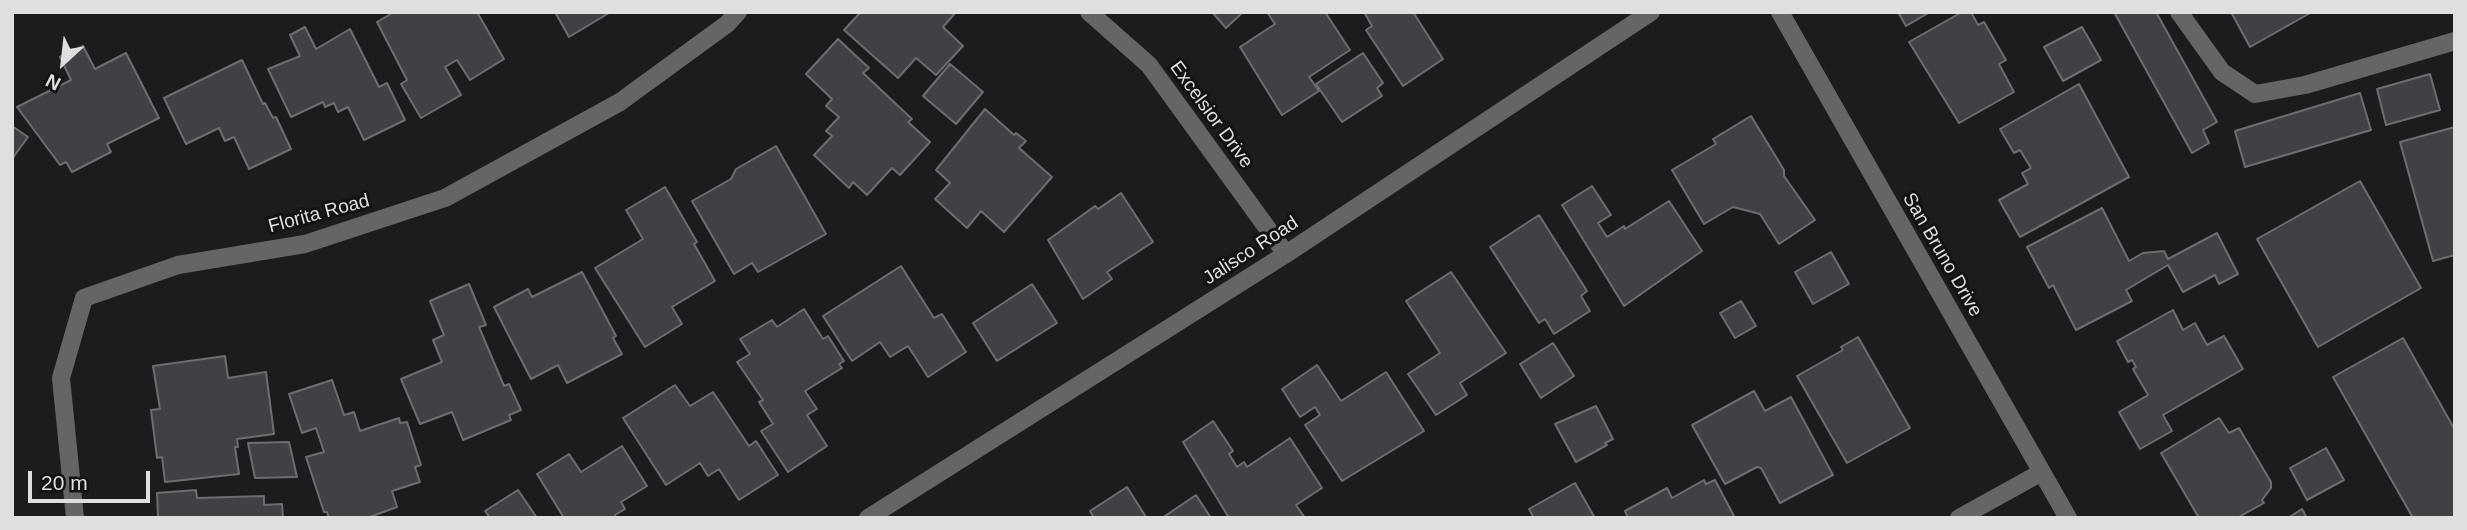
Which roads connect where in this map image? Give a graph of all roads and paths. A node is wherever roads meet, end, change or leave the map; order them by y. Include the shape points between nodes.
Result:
1 (738, 12) edge
2 (1089, 12) edge
3 (1651, 12) edge
4 (1780, 12) edge
5 (2179, 12) edge
6 (2455, 41) edge
7 (1286, 254) junction
8 (2042, 472) junction
9 (75, 518) edge
10 (868, 518) edge
11 (1959, 518) edge
12 (2068, 518) edge

1 - 9 street, Florita Road via 620,102 445,198 305,244 178,265 83,298 61,378
2 - 7 street, Excelsior Drive via 1149,65
3 - 7 street, Jalisco Road
4 - 8 street, San Bruno Drive
5 - 6 street via 2222,72 2255,94 2305,85
7 - 10 street, Jalisco Road
8 - 11 street
8 - 12 street, San Bruno Drive

